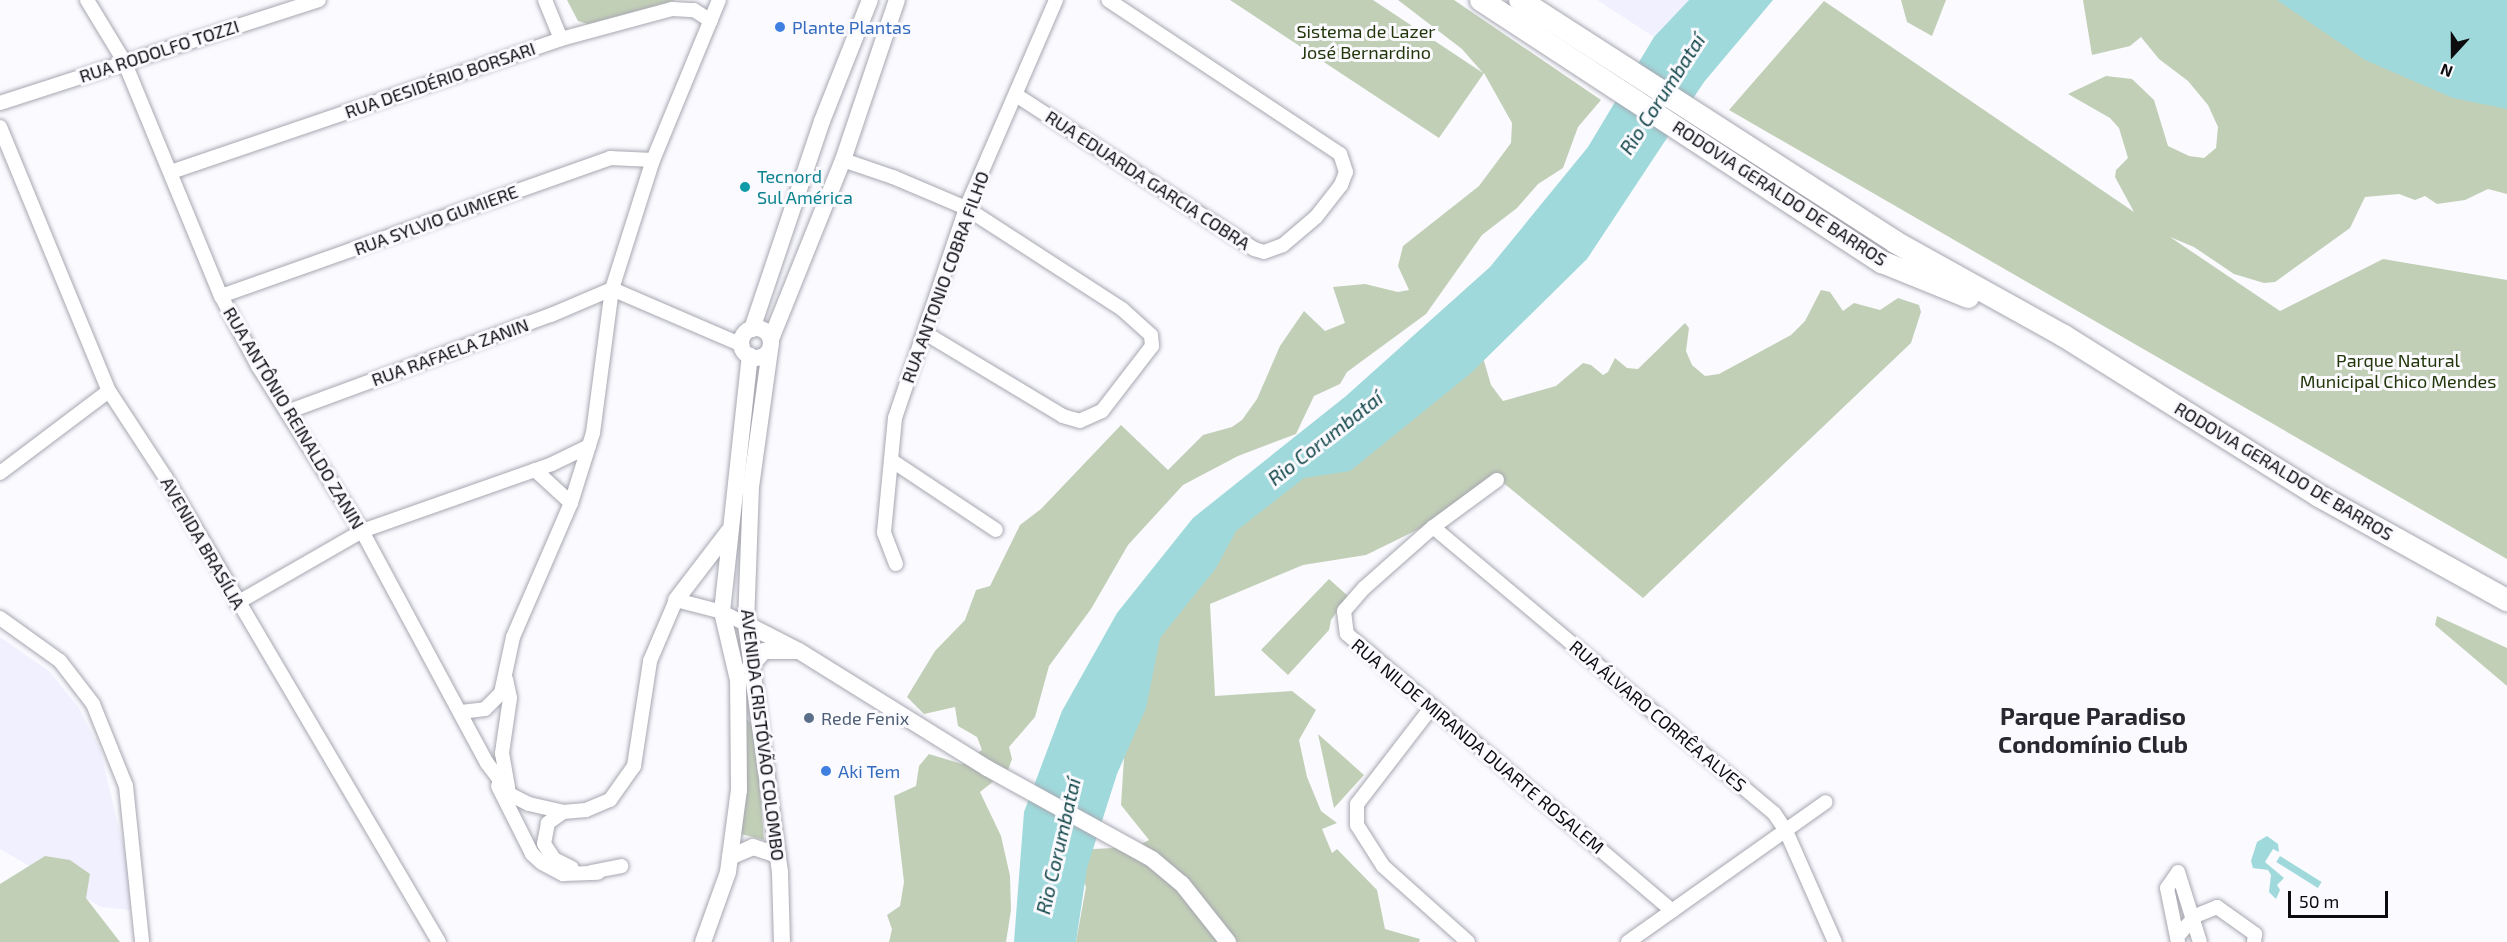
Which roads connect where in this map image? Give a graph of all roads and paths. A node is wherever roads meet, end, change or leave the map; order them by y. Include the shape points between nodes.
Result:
1 (87, 0) edge
2 (319, 0) edge
3 (545, 0) edge
4 (719, 0) edge
5 (870, 0) edge
6 (897, 0) edge
7 (1056, 0) edge
8 (1108, 0) edge
9 (1481, 0) edge
10 (1520, 0) edge
11 (711, 21) junction
12 (561, 39) junction
13 (1592, 60) junction
14 (124, 61) junction
15 (1016, 95) junction
16 (0, 103) edge
17 (0, 127) edge
18 (653, 160) junction
19 (843, 160) junction
20 (171, 172) junction
21 (966, 208) junction
22 (612, 289) junction
23 (221, 296) junction
24 (752, 329) junction
25 (926, 333) junction
26 (770, 345) junction
27 (746, 350) junction
28 (109, 391) junction
29 (286, 412) junction
30 (589, 446) junction
31 (891, 460) junction
32 (1, 470) edge
33 (535, 470) junction
34 (1497, 480) dead end
35 (571, 503) junction
36 (1433, 527) junction
37 (996, 530) dead end
38 (362, 531) junction
39 (728, 531) junction
40 (896, 564) dead end
41 (676, 600) junction
42 (2507, 600) edge
43 (237, 603) junction
44 (722, 612) junction
45 (0, 618) edge
46 (747, 624) junction
47 (799, 651) junction
48 (753, 660) junction
49 (506, 679) junction
50 (737, 705) junction
51 (1431, 708) junction
52 (461, 712) junction
53 (487, 763) junction
54 (511, 795) junction
55 (1826, 802) dead end
56 (563, 812) junction
57 (1786, 831) junction
58 (778, 855) junction
59 (730, 857) junction
60 (621, 866) dead end
61 (598, 873) junction
62 (1672, 911) junction
63 (2193, 918) junction
64 (2177, 940) edge
65 (142, 942) edge
66 (439, 942) edge
67 (704, 942) edge
68 (782, 942) edge
69 (1228, 942) edge
70 (1468, 942) edge
71 (1628, 942) edge
72 (1835, 942) edge
73 (2200, 942) edge
74 (2254, 942) edge

1 - 14 street, RUA ANTÔNIO REINALDO ZANIN
2 - 14 street, RUA RODOLFO TOZZI
3 - 12 street
4 - 11 street
5 - 24 street via 822,121
6 - 19 street, AVENIDA CRISTÓVÃO COLOMBO
7 - 15 street, RUA ANTONIO COBRA FILHO
8 - 15 street, RUA EDUARDA GARCIA COBRA via 1340,154 1346,172 1341,185 1316,217 1283,245 1264,252 1254,249
9 - 13 highway, RODOVIA GERALDO DE BARROS
10 - 13 highway, RODOVIA GERALDO DE BARROS
11 - 12 street, RUA DESIDÉRIO BORSARI via 694,10 672,9
11 - 18 street
12 - 20 street, RUA DESIDÉRIO BORSARI
13 - 42 highway, RODOVIA GERALDO DE BARROS via 1700,130 2064,336 2319,496
14 - 16 street, RUA RODOLFO TOZZI
14 - 20 street, RUA ANTÔNIO REINALDO ZANIN
15 - 21 street, RUA ANTONIO COBRA FILHO
17 - 28 street, AVENIDA BRASÍLIA
18 - 22 street
18 - 23 street, RUA SYLVIO GUMIERE via 610,158
19 - 21 street
19 - 26 street, AVENIDA CRISTÓVÃO COLOMBO
20 - 23 street, RUA ANTÔNIO REINALDO ZANIN
21 - 25 street, RUA ANTONIO COBRA FILHO
21 - 25 street via 1122,309 1151,335 1151,351 1102,411 1080,421 1063,416
22 - 27 street
22 - 29 street, RUA RAFAELA ZANIN
22 - 30 street
23 - 29 street, RUA ANTÔNIO REINALDO ZANIN
24 - 26 street via 766,332
24 - 27 street via 744,335
25 - 31 street, RUA ANTONIO COBRA FILHO via 895,418
26 - 27 street via 760,357
26 - 46 street, AVENIDA CRISTÓVÃO COLOMBO via 751,487
27 - 39 street, AVENIDA CRISTÓVÃO COLOMBO
28 - 32 street
28 - 43 street, AVENIDA BRASÍLIA via 166,478
29 - 38 street, RUA ANTÔNIO REINALDO ZANIN
30 - 33 street
30 - 35 street
31 - 37 street
31 - 40 street, RUA ANTONIO COBRA FILHO via 884,532
33 - 35 street
33 - 38 street
34 - 36 street, RUA NILDE MIRANDA DUARTE ROSALEM
35 - 49 street via 513,637
36 - 51 street, RUA NILDE MIRANDA DUARTE ROSALEM via 1364,588 1342,616 1350,639
36 - 57 street, RUA ÁLVARO CORRÊA ALVES via 1774,813
38 - 43 street
38 - 52 street, RUA ANTÔNIO REINALDO ZANIN
39 - 41 street
39 - 44 street, AVENIDA CRISTÓVÃO COLOMBO
41 - 44 street
41 - 56 street via 650,661 638,750 630,777 617,794 598,806
43 - 66 street, AVENIDA BRASÍLIA
44 - 46 street
44 - 50 street, AVENIDA CRISTÓVÃO COLOMBO via 735,658
45 - 65 street via 60,661 93,704 126,786
46 - 47 street
46 - 48 street, AVENIDA CRISTÓVÃO COLOMBO
47 - 48 street via 764,651
47 - 69 street via 987,768 1152,858 1182,884
48 - 50 street
48 - 58 street, AVENIDA CRISTÓVÃO COLOMBO
49 - 52 street via 492,705
49 - 54 street via 510,698 502,753
50 - 59 street, AVENIDA CRISTÓVÃO COLOMBO via 739,790
51 - 62 street, RUA NILDE MIRANDA DUARTE ROSALEM
51 - 70 street via 1357,804 1357,825 1383,866
52 - 53 street, RUA ANTÔNIO REINALDO ZANIN
53 - 54 street, RUA ANTÔNIO REINALDO ZANIN
53 - 61 street, RUA ANTÔNIO REINALDO ZANIN via 532,854 563,873
54 - 56 street
55 - 57 street
56 - 61 street, RUA ANTÔNIO REINALDO ZANIN via 548,824 544,837 547,852 570,868
57 - 62 street
57 - 72 street, RUA ÁLVARO CORRÊA ALVES
58 - 59 street via 753,847
58 - 68 street, AVENIDA CRISTÓVÃO COLOMBO
59 - 67 street, AVENIDA CRISTÓVÃO COLOMBO
60 - 61 street, RUA ANTÔNIO REINALDO ZANIN
62 - 71 street
63 - 64 street
63 - 64 street via 2178,872 2167,888
63 - 73 street
63 - 74 street via 2217,907 2255,934

